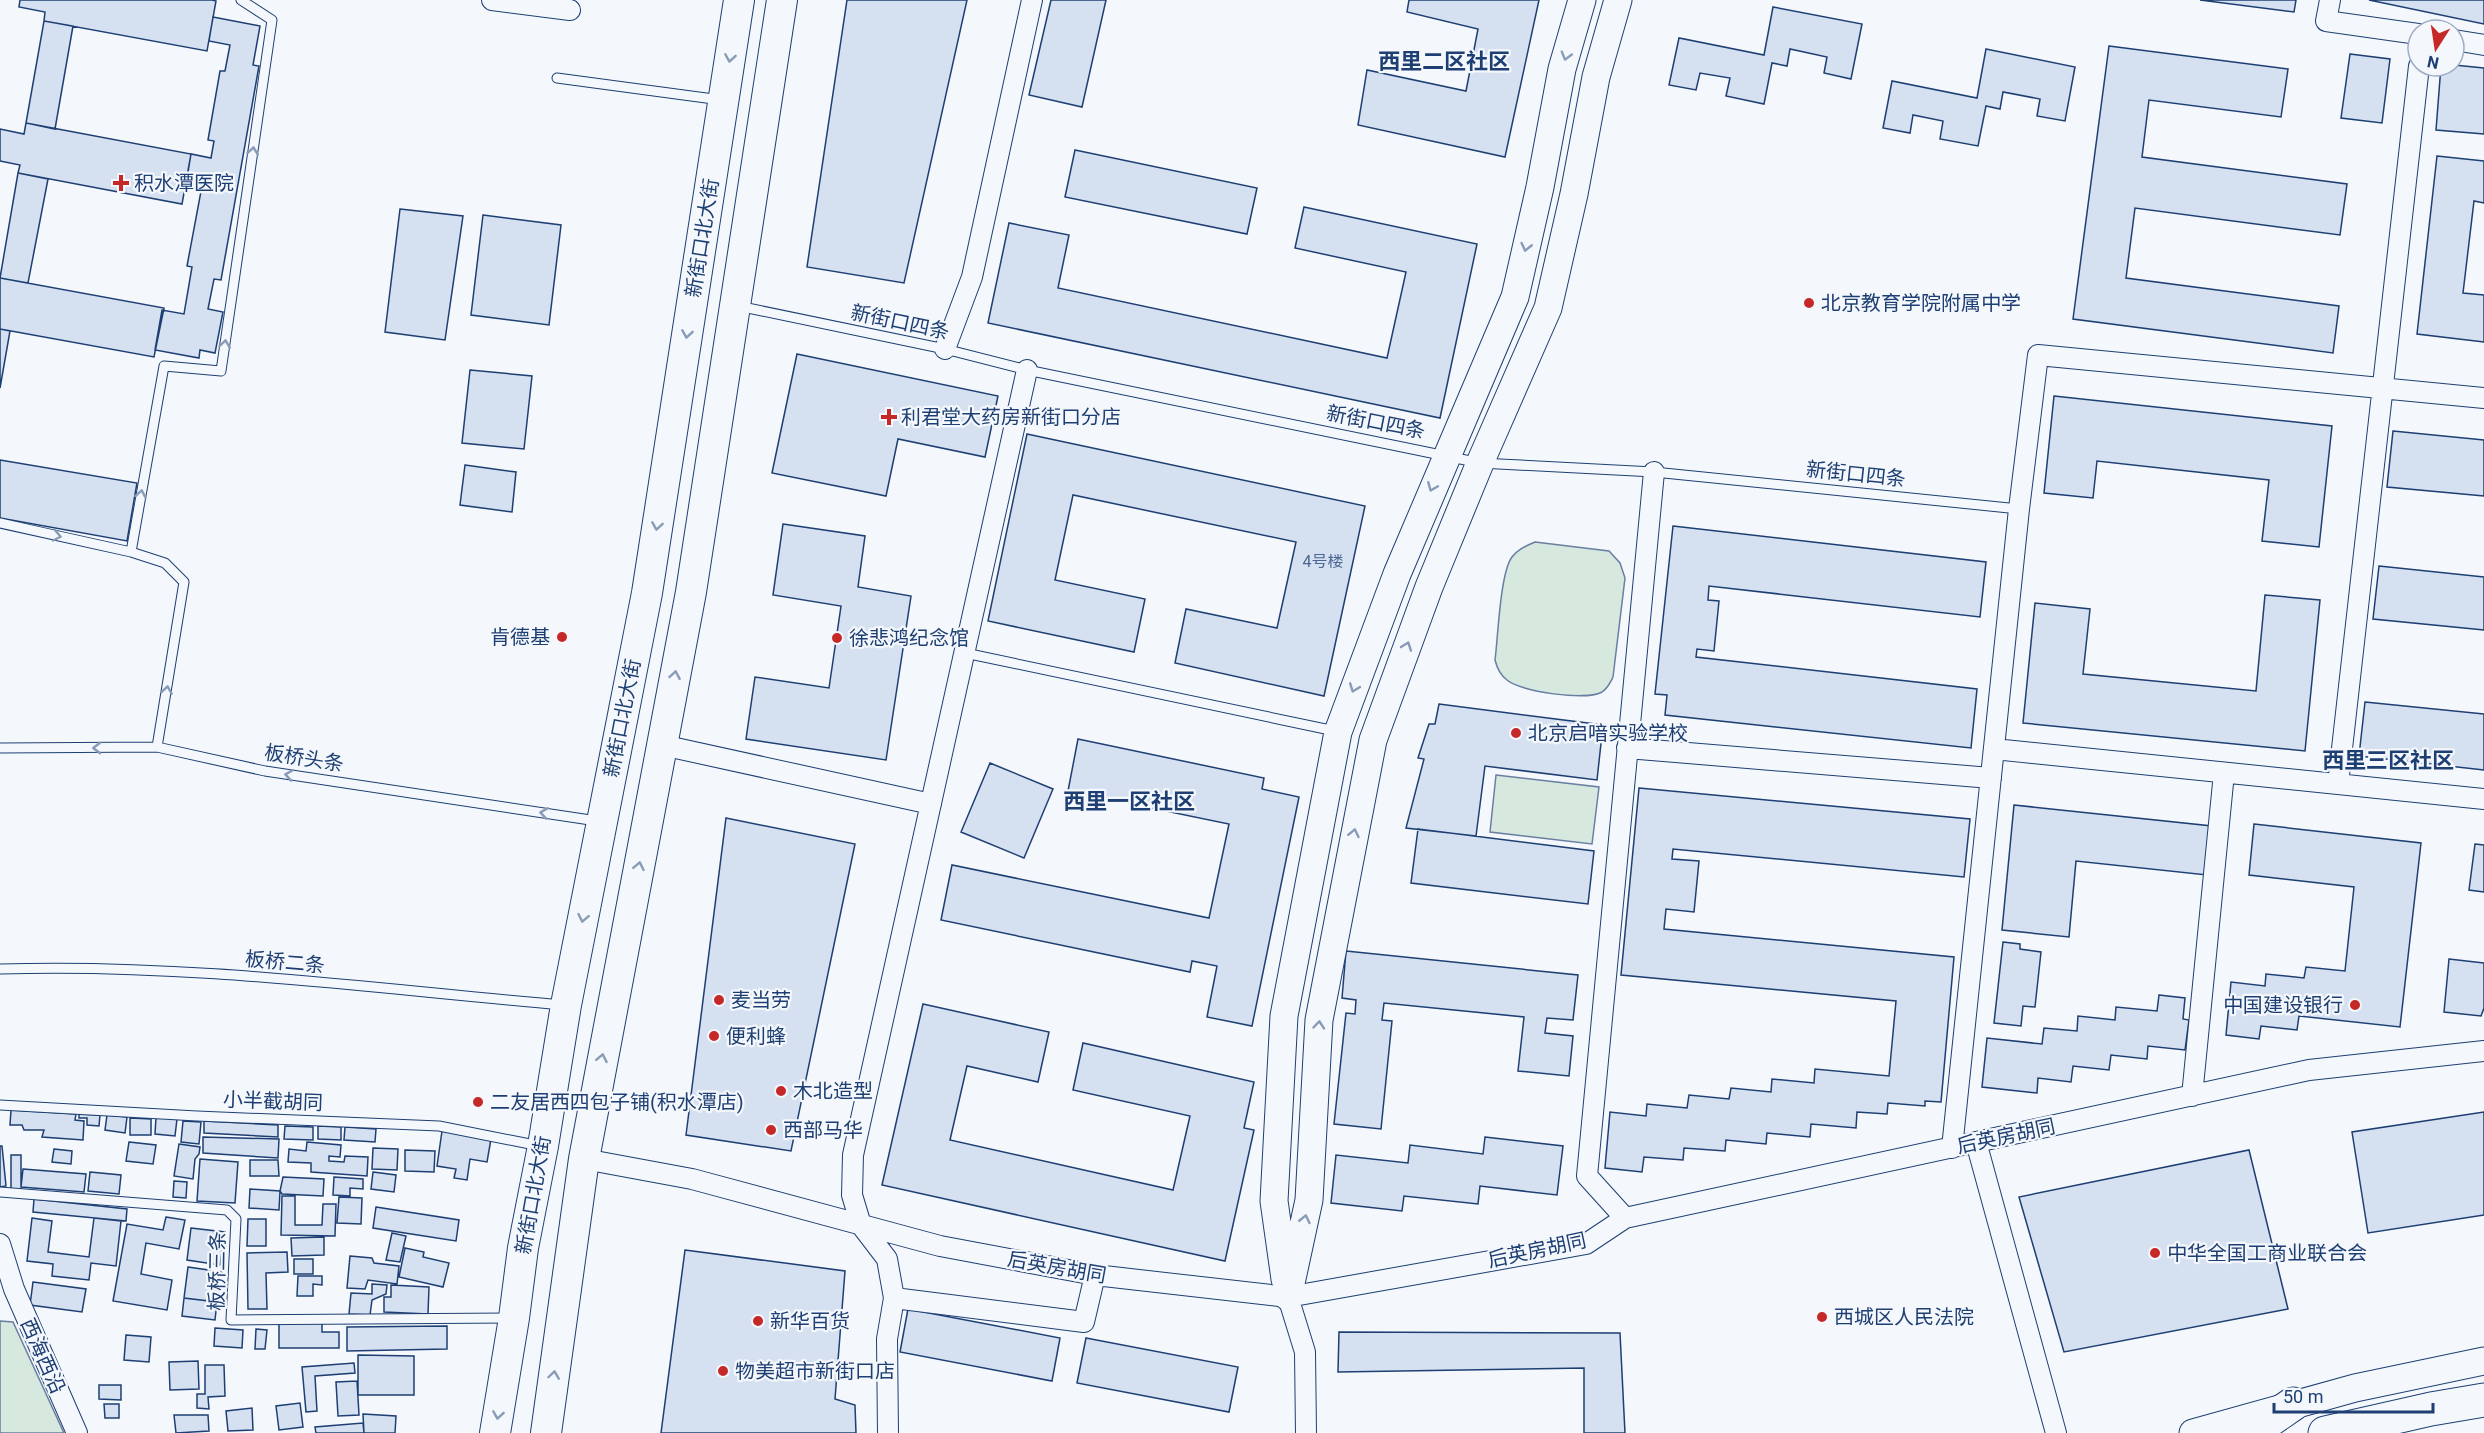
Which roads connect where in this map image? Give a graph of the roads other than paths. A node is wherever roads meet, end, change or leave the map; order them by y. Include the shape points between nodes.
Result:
1 (241, 0) edge
2 (492, 0) edge
3 (739, 0) edge
4 (782, 0) edge
5 (1032, 0) edge
6 (1582, 0) edge
7 (1618, 0) edge
8 (2330, 0) edge
9 (570, 10) dead end
10 (2406, 32) edge
11 (2466, 42) edge
12 (2484, 45) edge
13 (557, 78) dead end
14 (2417, 78) edge
15 (723, 100) junction
16 (734, 306) junction
17 (945, 349) junction
18 (1027, 370) junction
19 (2381, 387) junction
20 (2484, 398) edge
21 (1446, 455) junction
22 (1480, 463) junction
23 (1654, 472) junction
24 (2019, 509) junction
25 (0, 523) edge
26 (131, 552) junction
27 (965, 653) junction
28 (1338, 732) junction
29 (662, 745) junction
30 (157, 747) junction
31 (0, 748) edge
32 (1627, 748) junction
33 (1994, 749) junction
34 (2224, 773) junction
35 (1991, 778) junction
36 (2338, 784) junction
37 (2484, 799) edge
38 (931, 804) junction
39 (602, 822) junction
40 (0, 969) edge
41 (566, 1005) junction
42 (2484, 1051) edge
43 (2192, 1096) junction
44 (0, 1105) edge
45 (1976, 1142) junction
46 (543, 1146) junction
47 (1952, 1148) junction
48 (584, 1159) junction
49 (0, 1192) edge
50 (1625, 1218) junction
51 (861, 1225) junction
52 (0, 1244) edge
53 (1095, 1275) junction
54 (1288, 1297) junction
55 (894, 1298) junction
56 (514, 1318) junction
57 (2484, 1361) edge
58 (2484, 1400) edge
59 (2293, 1404) junction
60 (77, 1433) edge
61 (495, 1433) edge
62 (546, 1433) edge
63 (888, 1433) edge
64 (1306, 1433) edge
65 (2056, 1433) edge
66 (2193, 1433) edge
67 (2251, 1433) edge
68 (2325, 1433) edge

26 -> 1 lane via 164,366 221,371 272,20
2 - 9 street
3 -> 15 main road, 新街口北大街
4 - 16 main road
5 - 17 street via 972,277
6 -> 21 street via 1562,69 1515,297
7 - 22 street via 1596,77 1548,308
8 - 10 street via 2326,21
11 - 12 street
13 - 15 lane
14 - 19 street
15 -> 39 main road, 新街口北大街 via 647,593
16 - 17 lane, 新街口四条
29 -> 16 main road via 691,592
17 - 18 lane, 新街口四条
18 - 21 lane, 新街口四条
18 - 27 street
19 - 20 street
19 - 24 street via 2038,355
19 - 36 street
21 - 22 lane, 新街口四条
21 -> 28 street
22 - 23 lane, 新街口四条
54 -> 22 street via 1309,1200 1319,1020 1373,740
23 - 24 lane, 新街口四条
23 - 32 street
24 - 33 street
25 -> 26 lane
30 -> 26 lane via 184,582 165,563
27 - 28 lane
27 - 38 street
28 - 54 street via 1284,1016 1274,1202
29 - 38 street
48 -> 29 main road
30 -> 31 lane, 板桥头条
39 -> 30 lane, 板桥头条 via 264,771
32 - 35 street
32 - 50 street via 1587,1176
33 - 34 street
33 - 35 street
34 - 36 street
34 - 43 street
35 - 47 street
36 - 37 street
38 - 51 street via 853,1155 852,1195
39 -> 41 main road, 新街口北大街
40 - 41 lane, 板桥二条 via 74,967 257,977
41 - 46 main road, 新街口北大街
42 - 43 street, 后英房胡同 via 2309,1070
43 - 45 street, 后英房胡同
44 - 46 lane, 小半截胡同 via 438,1126
45 - 47 street, 后英房胡同
45 - 65 street
46 - 56 main road, 新街口北大街
47 - 50 street, 后英房胡同
48 - 51 street, 后英房胡同 via 692,1179
62 -> 48 main road
49 - 56 lane, 板桥三条 via 227,1210 236,1219 231,1320
50 - 54 street, 后英房胡同 via 1586,1244
51 - 53 street, 后英房胡同 via 940,1246
51 - 55 street via 887,1260
52 - 60 street, 西海西沿 via 14,1289
53 - 54 street, 后英房胡同
53 - 55 street via 1084,1322
54 - 64 street via 1305,1352
55 - 63 street via 887,1340
56 -> 61 main road, 新街口北大街
57 - 59 street
58 - 68 highway
59 - 66 street
59 - 67 highway

